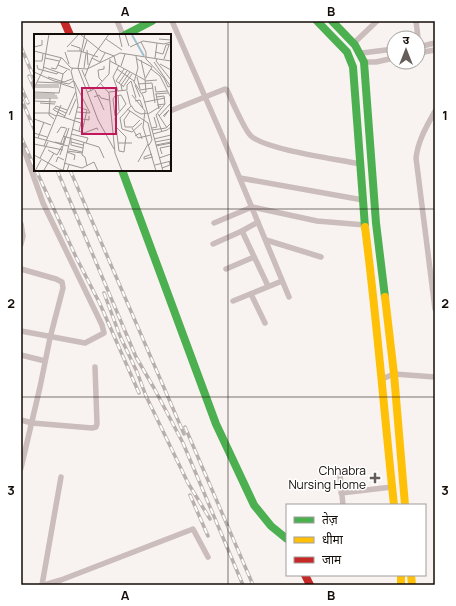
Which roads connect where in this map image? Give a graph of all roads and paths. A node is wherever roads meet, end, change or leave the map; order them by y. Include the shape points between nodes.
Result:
1 (64, 21) edge
2 (117, 21) edge
3 (152, 21) edge
4 (172, 21) edge
5 (317, 21) edge
6 (332, 21) edge
7 (378, 21) edge
8 (70, 34) edge
9 (124, 34) edge
10 (126, 34) edge
11 (354, 43) junction
12 (386, 50) edge
13 (362, 53) junction
14 (386, 60) edge
15 (364, 62) junction
16 (205, 97) junction
17 (171, 111) edge
18 (435, 111) edge
19 (21, 141) edge
20 (360, 164) junction
21 (122, 171) edge
22 (240, 178) junction
23 (363, 200) junction
24 (252, 207) junction
25 (258, 222) junction
26 (214, 223) dead end
27 (21, 224) edge
28 (365, 225) junction
29 (242, 231) junction
30 (266, 240) junction
31 (21, 244) edge
32 (213, 244) dead end
33 (254, 257) junction
34 (321, 257) dead end
35 (21, 269) edge
36 (226, 269) dead end
37 (282, 281) junction
38 (268, 286) junction
39 (251, 294) junction
40 (289, 297) dead end
41 (233, 301) dead end
42 (435, 309) edge
43 (265, 324) dead end
44 (21, 331) edge
45 (50, 338) junction
46 (21, 355) edge
47 (45, 361) junction
48 (95, 367) dead end
49 (394, 374) junction
50 (435, 377) edge
51 (382, 379) junction
52 (21, 420) edge
53 (32, 423) junction
54 (21, 468) edge
55 (340, 475) dead end
56 (60, 477) dead end
57 (392, 487) junction
58 (341, 493) junction
59 (343, 504) edge
60 (394, 504) edge
61 (405, 504) edge
62 (286, 537) edge
63 (208, 557) dead end
64 (306, 576) edge
65 (43, 585) edge
66 (310, 585) edge

1 - 8 street
2 - 9 street
3 - 10 street
4 - 16 street
5 - 20 street via 347,52 353,67
6 - 11 street
7 - 11 street
11 - 13 street
12 - 13 street
13 - 15 street
14 - 15 street
15 - 49 street via 376,223
16 - 17 street
16 - 20 street via 222,89 227,90 248,134 265,144
16 - 22 street
18 - 42 street via 423,133 416,158
19 - 45 street via 44,203 104,333 85,343
20 - 23 street
21 - 62 street via 216,424 254,505 271,526
22 - 23 street
22 - 24 street
23 - 28 street
24 - 25 street
24 - 26 street
24 - 28 street via 317,221
25 - 29 street
25 - 30 street
27 - 31 street
28 - 51 street
29 - 32 street
29 - 33 street
30 - 34 street
30 - 37 street
33 - 36 street
33 - 38 street
35 - 45 street via 56,279 63,284
37 - 38 street
37 - 40 street
38 - 39 street
39 - 41 street
39 - 43 street
44 - 45 street
45 - 47 street
46 - 47 street
47 - 53 street
48 - 53 street via 96,427
49 - 50 street
49 - 51 street
49 - 61 street
51 - 57 street
52 - 53 street
53 - 54 street
55 - 58 street
56 - 65 street
57 - 58 street
57 - 60 street
58 - 59 street
63 - 65 street via 193,529
64 - 66 street

